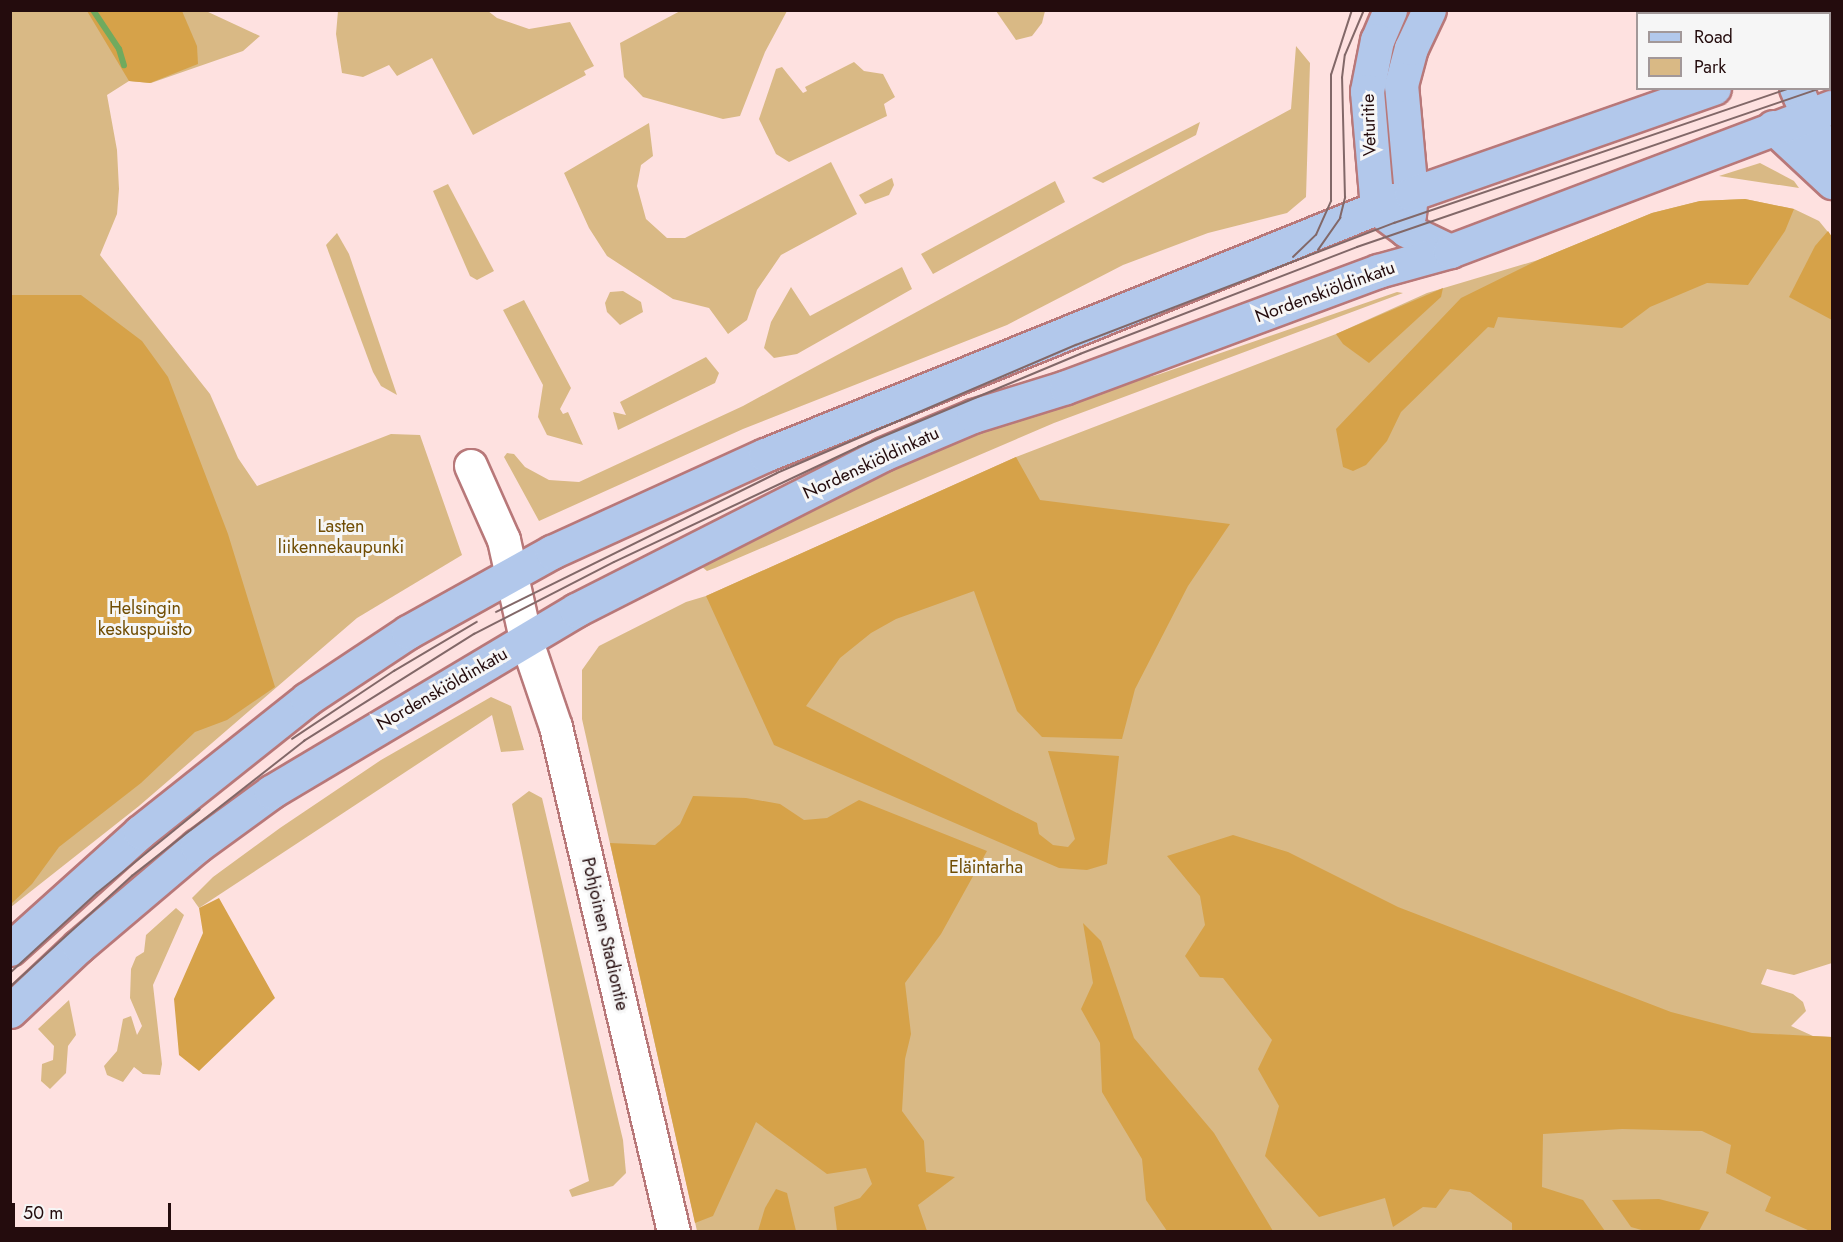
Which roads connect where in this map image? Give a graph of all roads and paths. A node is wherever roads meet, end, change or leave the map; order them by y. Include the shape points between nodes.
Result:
1 (1390, 10) edge
2 (1429, 10) edge
3 (1708, 90) edge
4 (1812, 103) edge
5 (1773, 127) junction
6 (1833, 171) edge
7 (1833, 182) edge
8 (1411, 194) junction
9 (1377, 208) junction
10 (1406, 230) junction
11 (1450, 251) junction
12 (1378, 271) junction
13 (471, 466) dead end
14 (513, 572) junction
15 (526, 639) junction
16 (10, 949) edge
17 (10, 1011) edge
18 (674, 1232) edge

1 - 9 main road, Veturitie via 1377,40 1367,91
2 - 8 main road, Veturitie via 1410,48 1401,85
3 - 8 main road
4 - 5 main road, Nordenskiöldinkatu
4 - 6 main road
5 - 7 main road
5 - 11 main road, Nordenskiöldinkatu
8 - 9 main road
8 - 10 main road, Veturitie
9 - 10 main road
9 - 14 main road via 694,484
10 - 11 main road
10 - 12 main road, Veturitie via 1396,250
11 - 12 main road, Nordenskiöldinkatu
12 - 15 main road, Nordenskiöldinkatu via 1066,387 973,416 892,450
13 - 14 street, Pohjoinen Stadiontie via 504,540
14 - 15 street, Pohjoinen Stadiontie
14 - 16 main road via 369,657 235,753
15 - 17 main road, Nordenskiöldinkatu via 271,792 197,846 79,946
15 - 18 street, Pohjoinen Stadiontie via 544,684 561,747

